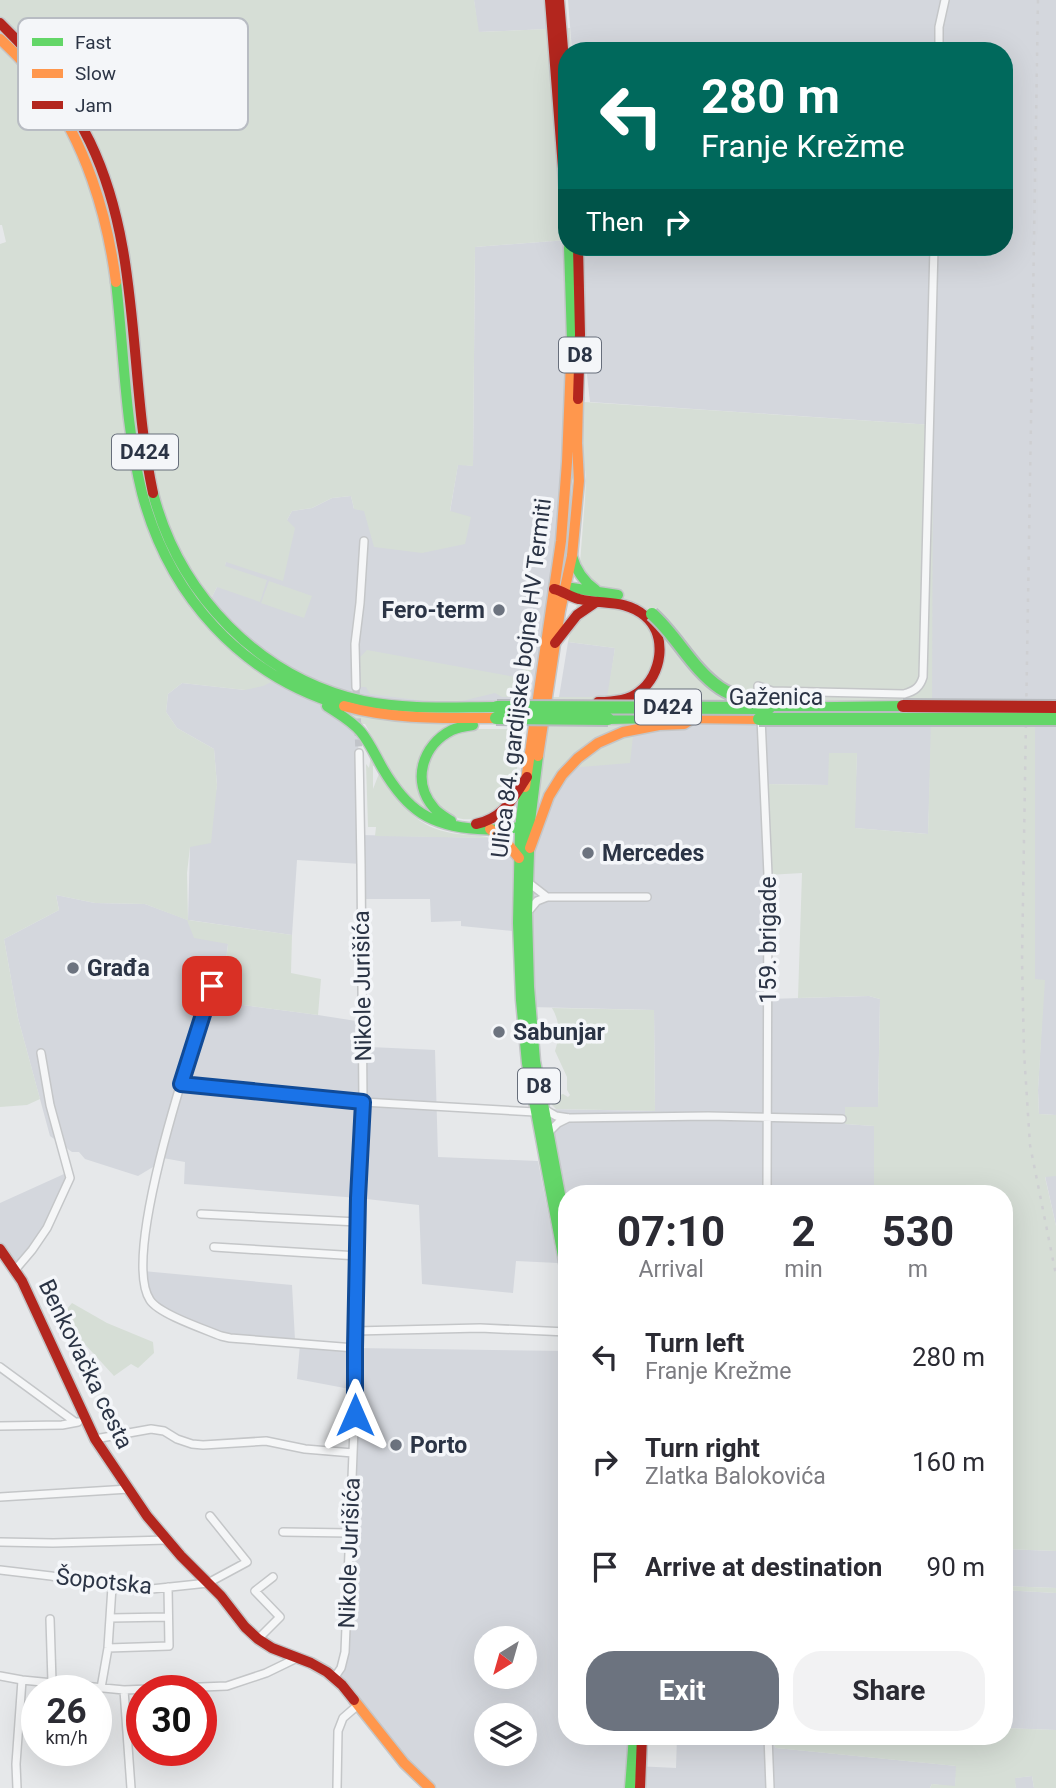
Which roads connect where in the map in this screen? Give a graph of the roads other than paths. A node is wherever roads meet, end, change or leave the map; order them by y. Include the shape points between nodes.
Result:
1 (550, 0) edge
2 (559, 0) edge
3 (945, 0) edge
4 (0, 23) edge
5 (0, 39) edge
6 (18, 41) edge
7 (562, 42) edge
8 (939, 42) edge
9 (18, 56) edge
10 (558, 104) edge
11 (70, 130) edge
12 (83, 130) edge
13 (569, 256) edge
14 (578, 256) edge
15 (934, 256) edge
16 (365, 541) dead end
17 (572, 556) junction
18 (559, 590) junction
19 (598, 596) junction
20 (650, 616) junction
21 (555, 643) junction
22 (356, 687) tunnel mouth
23 (316, 697) junction
24 (568, 707) junction
25 (1056, 707) edge
26 (769, 708) junction
27 (496, 713) junction
28 (693, 718) junction
29 (1056, 719) edge
30 (359, 754) tunnel mouth
31 (527, 777) junction
32 (525, 825) junction
33 (490, 829) junction
34 (530, 848) junction
35 (519, 858) junction
36 (528, 883) junction
37 (547, 897) junction
38 (647, 897) dead end
39 (527, 914) junction
40 (212, 986) dead end
41 (41, 1053) dead end
42 (181, 1084) junction
43 (363, 1102) junction
44 (539, 1110) junction
45 (569, 1118) junction
46 (767, 1118) junction
47 (842, 1119) dead end
48 (549, 1132) junction
49 (559, 1185) edge
50 (767, 1185) edge
51 (201, 1214) dead end
52 (358, 1222) junction
53 (558, 1224) edge
54 (214, 1247) dead end
55 (0, 1249) edge
56 (358, 1256) junction
57 (15, 1270) junction
58 (355, 1331) junction
59 (558, 1332) edge
60 (355, 1348) junction
61 (0, 1367) edge
62 (80, 1421) junction
63 (0, 1426) edge
64 (95, 1439) junction
65 (353, 1453) junction
66 (129, 1489) junction
67 (0, 1497) edge
68 (210, 1516) dead end
69 (283, 1532) dead end
70 (350, 1533) junction
71 (168, 1540) junction
72 (0, 1542) edge
73 (0, 1570) edge
74 (272, 1577) dead end
75 (208, 1583) junction
76 (112, 1587) junction
77 (168, 1587) junction
78 (168, 1617) junction
79 (110, 1618) junction
80 (50, 1619) dead end
81 (258, 1639) junction
82 (108, 1648) junction
83 (298, 1657) junction
84 (52, 1675) edge
85 (103, 1675) edge
86 (0, 1676) edge
87 (334, 1678) junction
88 (21, 1680) edge
89 (112, 1689) edge
90 (124, 1690) junction
91 (21, 1694) edge
92 (358, 1705) junction
93 (633, 1745) edge
94 (642, 1745) edge
95 (768, 1745) edge
96 (17, 1788) edge
97 (131, 1788) edge
98 (337, 1788) edge
99 (430, 1788) edge
100 (630, 1788) edge
101 (640, 1788) edge
102 (769, 1788) edge

1 - 10 main road
2 - 7 main road
3 - 8 street
4 - 6 main road, D424
5 - 9 main road, D424
11 - 23 main road, D424 via 99,195 114,267 138,479 159,547 193,604 232,646 269,673
12 - 27 main road, D424 via 108,188 118,228 149,477 172,548 206,603 264,656 332,692 365,701
13 - 18 main road, Ulica 84. gardijske bojne HV Termiti / D8 via 571,377
14 - 17 main road, Ulica 84. gardijske bojne HV Termiti / D8 via 579,481
15 - 46 street, 159. brigade via 921,685 904,694 772,691 758,686 768,857
16 - 22 street via 355,644
17 - 18 main road, Ulica 84. gardijske bojne HV Termiti / D8
17 - 19 main road via 580,577
18 - 19 main road via 576,599
18 - 21 main road, Ulica 84. gardijske bojne HV Termiti / D8
18 - 31 main road, Ulica 84. gardijske bojne HV Termiti / D8
19 - 20 main road via 620,596 637,603
19 - 21 main road via 573,617
20 - 24 main road, bridge via 660,654 658,667 645,687 614,702
20 - 26 main road, bridge via 666,626 702,673 722,690
21 - 32 main road, Ulica 84. gardijske bojne HV Termiti / D8
23 - 27 main road, D424 via 411,718
23 - 33 main road via 360,731 401,797 415,810 449,826
24 - 26 main road, Gaženica / D424, bridge
24 - 27 main road, Gaženica / D424, bridge
25 - 26 main road, Gaženica / D424, bridge
27 - 28 main road, Gaženica / D424, bridge
27 - 31 main road via 488,723 453,728 433,742 419,775 426,796 442,816 479,824 508,807
28 - 29 main road, Gaženica / D424, bridge
28 - 34 main road via 684,724 623,732 598,743 568,768 553,790
30 - 43 street, Nikole Jurišića
31 - 32 main road, Ulica 84. gardijske bojne HV Termiti / D8
32 - 33 main road
32 - 34 main road, Ulica 84. gardijske bojne HV Termiti / D8
32 - 35 main road, Ulica 84. gardijske bojne HV Termiti / D8
33 - 35 main road
34 - 36 main road, Ulica 84. gardijske bojne HV Termiti / D8
35 - 44 main road, Ulica 84. gardijske bojne HV Termiti / D8 via 521,1000 527,1063
36 - 37 street
36 - 39 main road, Ulica 84. gardijske bojne HV Termiti / D8
37 - 38 street
37 - 39 street
39 - 44 main road, Ulica 84. gardijske bojne HV Termiti / D8
40 - 42 street
41 - 57 street via 70,1178 47,1228
42 - 43 street
42 - 60 street via 147,1221 143,1270 150,1301 158,1309 230,1338
43 - 44 street
43 - 52 street, Nikole Jurišića
44 - 45 street
44 - 48 main road, Ulica 84. gardijske bojne HV Termiti / D8
44 - 53 main road, Ulica 84. gardijske bojne HV Termiti / D8
45 - 46 street
45 - 48 street
46 - 47 street
46 - 50 street, 159. brigade
48 - 49 main road, Ulica 84. gardijske bojne HV Termiti / D8
51 - 52 street
52 - 56 street, Nikole Jurišića
54 - 56 street
55 - 57 main road, Benkovačka cesta
56 - 58 street, Nikole Jurišića
57 - 62 main road, Benkovačka cesta
58 - 59 street
58 - 60 street, Nikole Jurišića
60 - 65 street, Nikole Jurišića
61 - 62 street
62 - 63 street
62 - 64 main road, Benkovačka cesta
64 - 65 street via 152,1429 203,1446 266,1441
64 - 66 main road, Benkovačka cesta
65 - 70 street, Nikole Jurišića
66 - 67 street
66 - 71 main road, Benkovačka cesta
68 - 75 street via 247,1562
69 - 70 street
70 - 87 street, Nikole Jurišića via 345,1652
71 - 72 street
71 - 75 main road, Benkovačka cesta
73 - 76 street, Šopotska
74 - 81 street via 255,1591 280,1617
75 - 77 street, Šopotska
75 - 81 main road, Benkovačka cesta
76 - 77 street, Šopotska
76 - 79 street
77 - 78 street
78 - 79 street
78 - 82 street via 169,1646
79 - 82 street
80 - 84 street
81 - 83 main road, Benkovačka cesta
82 - 85 street
83 - 87 main road, Benkovačka cesta
83 - 90 street via 227,1686
86 - 88 street
87 - 92 main road, Benkovačka cesta
89 - 90 street
90 - 97 street
91 - 96 street
92 - 98 street via 343,1718 338,1731
92 - 99 main road, Benkovačka cesta
93 - 100 main road
94 - 101 main road
95 - 102 street

